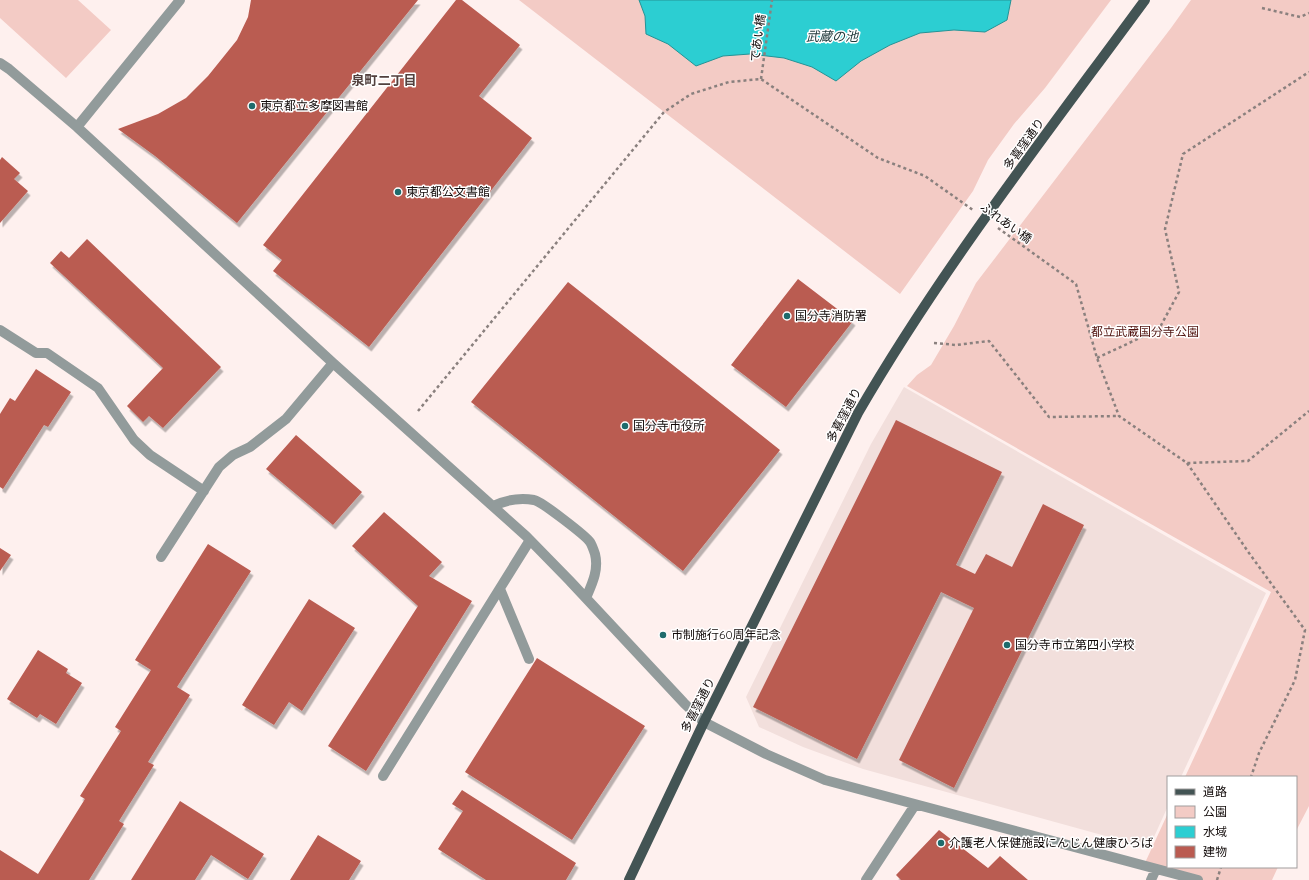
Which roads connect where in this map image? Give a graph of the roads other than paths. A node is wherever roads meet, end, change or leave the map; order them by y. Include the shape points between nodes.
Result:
1 (180, 0) edge
2 (1145, 0) edge
3 (0, 63) edge
4 (77, 127) junction
5 (0, 330) edge
6 (333, 363) junction
7 (204, 491) junction
8 (493, 506) junction
9 (530, 540) junction
10 (161, 557) dead end
11 (500, 589) junction
12 (586, 598) junction
13 (529, 660) dead end
14 (704, 722) junction
15 (383, 776) dead end
16 (915, 805) junction
17 (1156, 869) junction
18 (629, 880) edge
19 (866, 880) edge
20 (1151, 880) edge
21 (1198, 880) edge

1 - 4 street
2 - 14 main road, 多喜窪通り via 959,253 882,372 858,413
3 - 4 street
4 - 6 street
5 - 7 street via 36,353 47,353 98,388 134,440 150,455
6 - 7 street via 286,419 219,467
6 - 8 street
7 - 10 street
8 - 9 street
8 - 12 street via 518,498 536,500 547,506 590,542 595,554 596,569
9 - 11 street
9 - 12 street
11 - 13 street
11 - 15 street
12 - 14 street
14 - 16 street via 766,754 825,780
14 - 18 main road, 多喜窪通り
16 - 17 street
16 - 19 street
17 - 20 street
17 - 21 street

